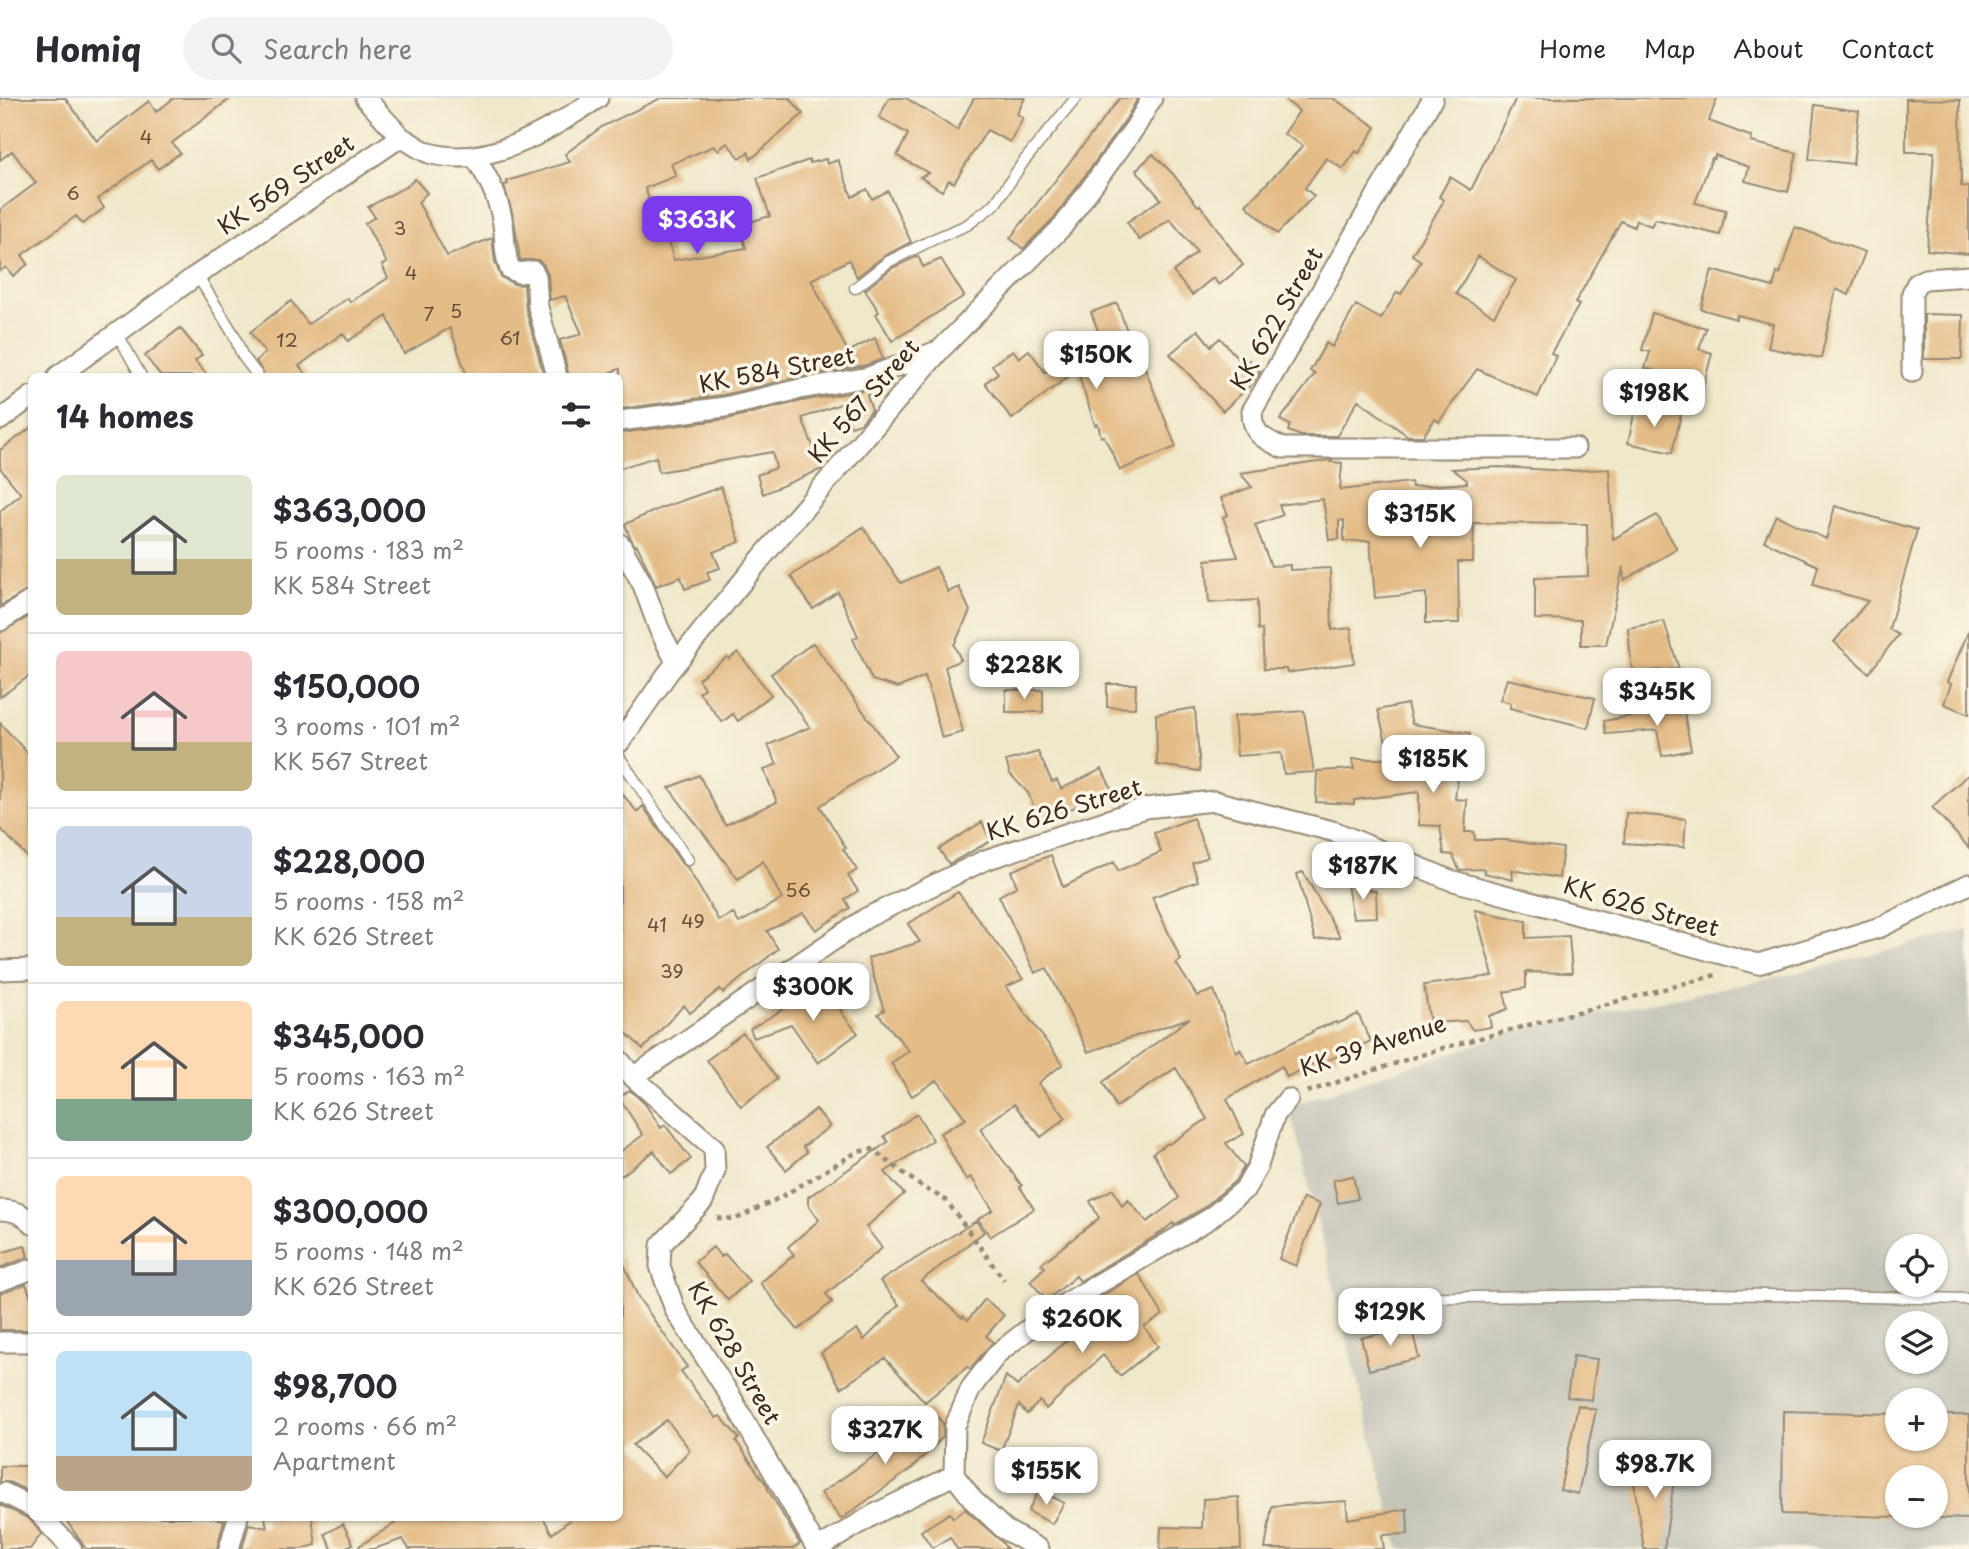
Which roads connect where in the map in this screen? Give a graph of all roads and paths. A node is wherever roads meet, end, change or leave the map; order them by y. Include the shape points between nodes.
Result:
1 (365, 98) edge
2 (598, 98) edge
3 (1076, 98) edge
4 (1152, 98) edge
5 (1433, 98) edge
6 (401, 137) junction
7 (474, 156) junction
8 (197, 275) junction
9 (1969, 276) edge
10 (855, 288) dead end
11 (117, 333) junction
12 (940, 350) junction
13 (1912, 372) dead end
14 (62, 373) edge
15 (139, 373) edge
16 (256, 373) edge
17 (556, 373) edge
18 (28, 399) edge
19 (0, 420) edge
20 (623, 421) edge
21 (1576, 448) dead end
22 (623, 549) edge
23 (28, 603) edge
24 (0, 621) edge
25 (677, 662) junction
26 (623, 738) edge
27 (623, 762) edge
28 (688, 860) dead end
29 (1969, 884) edge
30 (28, 969) edge
31 (0, 970) edge
32 (1718, 974) dead end
33 (623, 1065) edge
34 (633, 1077) junction
35 (1288, 1099) joint
36 (0, 1210) edge
37 (688, 1217) junction
38 (28, 1219) edge
39 (28, 1270) edge
40 (1004, 1280) dead end
41 (0, 1281) edge
42 (1380, 1298) dead end
43 (1969, 1299) edge
44 (0, 1342) edge
45 (28, 1342) edge
46 (954, 1475) junction
47 (4, 1493) dead end
48 (28, 1505) edge
49 (46, 1521) edge
50 (237, 1521) edge
51 (72, 1549) edge
52 (229, 1549) edge
53 (817, 1549) edge
54 (1039, 1549) edge

1 - 6 street
2 - 7 street via 492,154
3 - 10 lane via 995,204 967,225 888,262
4 - 12 street, KK 567 Street via 1063,226
5 - 21 street, KK 622 Street via 1252,411 1252,425 1261,437 1283,448
6 - 7 street via 428,153
6 - 8 street, KK 569 Street
7 - 17 street via 497,198 510,270 533,271 536,276 538,307
8 - 11 street, KK 569 Street
8 - 16 lane
9 - 13 street via 1917,283 1912,293
11 - 14 street, KK 569 Street
11 - 15 lane
12 - 20 street, KK 584 Street via 869,377 725,407
12 - 25 street, KK 567 Street
18 - 19 street
22 - 25 street
23 - 24 street
25 - 26 street, KK 567 Street
27 - 28 lane
29 - 34 street, KK 626 Street via 1881,926 1758,964 1450,880 1336,832 1214,802 1145,808 985,860 866,918
30 - 31 street
32 - 35 path, KK 39 Avenue via 1443,1048
33 - 34 street, KK 628 Street
34 - 37 street, KK 628 Street via 714,1149 715,1171 703,1201
35 - 46 street, KK 39 Avenue via 1275,1115 1245,1189 1209,1219 1049,1313 998,1353 971,1388 955,1426
36 - 38 street
37 - 40 path via 736,1219 858,1152 872,1149 946,1200
37 - 53 street, KK 628 Street via 661,1245 660,1266 675,1310 731,1397
39 - 41 street
42 - 43 lane via 1718,1294
44 - 45 street
46 - 53 street
46 - 54 street via 1004,1529
47 - 48 street
49 - 51 street
50 - 52 street

